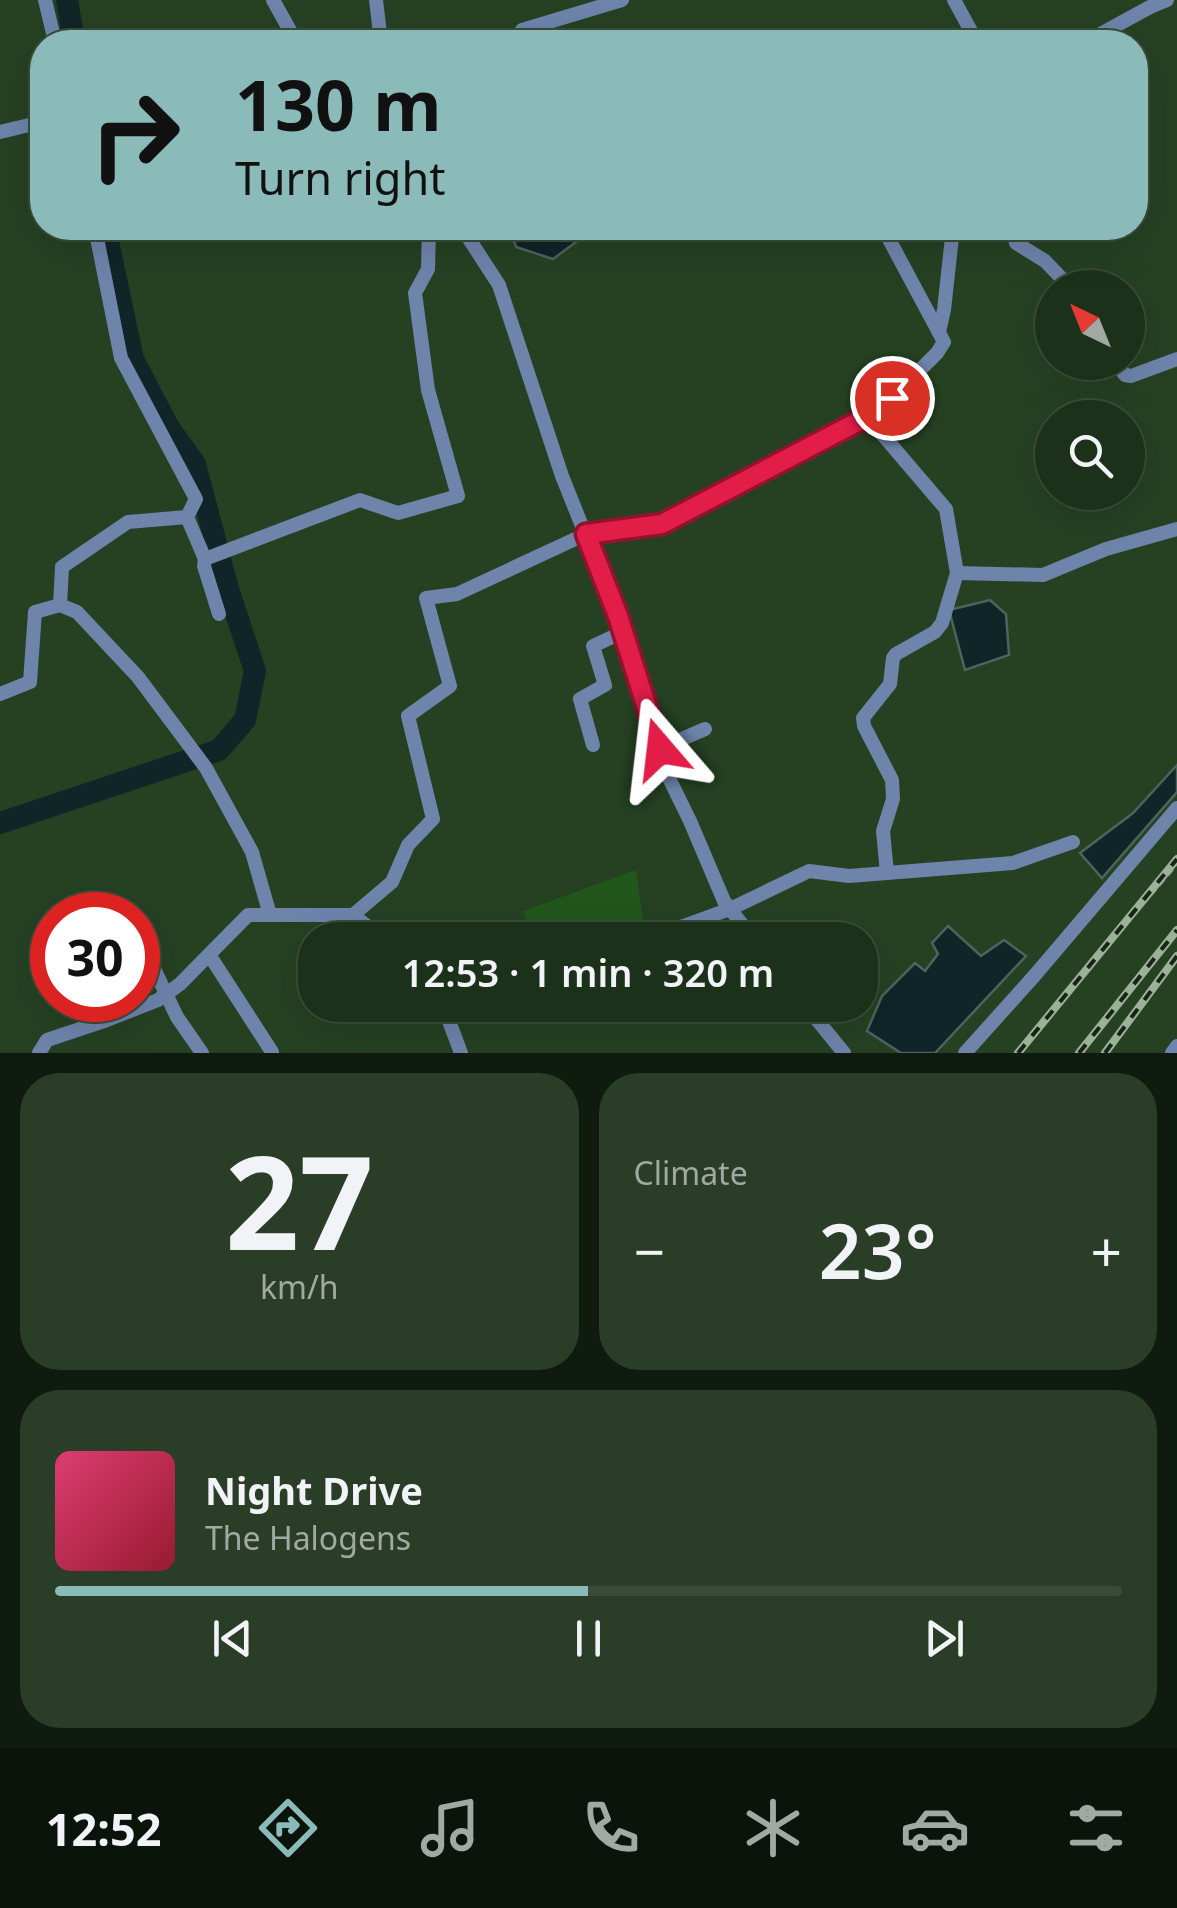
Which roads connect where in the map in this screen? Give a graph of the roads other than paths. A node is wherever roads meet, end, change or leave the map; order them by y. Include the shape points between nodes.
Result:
1 (46, 0) edge
2 (273, 0) edge
3 (376, 0) edge
4 (622, 0) edge
5 (954, 0) edge
6 (1167, 0) edge
7 (53, 30) edge
8 (290, 30) edge
9 (380, 30) edge
10 (522, 30) dead end
11 (970, 30) edge
12 (1108, 30) edge
13 (30, 125) edge
14 (0, 132) edge
15 (97, 240) edge
16 (429, 240) edge
17 (470, 240) edge
18 (889, 240) edge
19 (951, 240) edge
20 (1015, 240) edge
21 (1053, 270) edge
22 (939, 332) junction
23 (1177, 358) edge
24 (1145, 371) edge
25 (870, 420) junction
26 (187, 517) junction
27 (1177, 529) edge
28 (586, 534) junction
29 (205, 558) junction
30 (957, 573) junction
31 (60, 605) junction
32 (219, 614) dead end
33 (623, 632) junction
34 (0, 694) edge
35 (706, 729) dead end
36 (594, 745) dead end
37 (660, 749) junction
38 (1177, 808) edge
39 (1072, 842) dead end
40 (887, 873) junction
41 (730, 910) junction
42 (270, 915) junction
43 (353, 916) junction
44 (361, 922) edge
45 (696, 922) edge
46 (740, 922) edge
47 (210, 956) junction
48 (160, 979) edge
49 (167, 993) junction
50 (448, 1022) edge
51 (819, 1022) edge
52 (1177, 1046) edge
53 (272, 1052) edge
54 (39, 1053) edge
55 (202, 1053) edge
56 (461, 1053) edge
57 (844, 1053) edge
58 (965, 1053) edge
59 (1172, 1053) edge

1 - 7 street
2 - 8 street
3 - 9 street
4 - 10 street
5 - 11 street
6 - 12 street
13 - 14 street
15 - 26 street via 120,358 196,498
16 - 29 street via 428,269 415,293 428,390 458,496 398,513 360,500
17 - 28 street via 499,285
18 - 22 street
19 - 22 street
20 - 21 street
22 - 25 street via 944,342 937,353
23 - 24 street
25 - 28 street via 662,524
25 - 30 street via 946,509
26 - 29 street
26 - 31 street via 128,522 62,567
27 - 30 street via 1043,575
28 - 33 street
28 - 43 street via 457,594 426,598 450,686 408,716 434,819 408,845 392,882
29 - 32 street
30 - 40 street via 942,623 896,654 890,684 863,718 892,780 883,831
31 - 34 street via 35,612 30,682
31 - 42 street via 77,612 138,677 206,768 252,852
33 - 36 street via 593,646 605,685 580,698
33 - 37 street
35 - 37 street
37 - 41 street
38 - 58 street
39 - 40 street via 1013,862
40 - 41 street via 809,871
41 - 45 street
41 - 46 street
42 - 43 street
42 - 47 street via 248,916
43 - 44 street
47 - 49 street
47 - 53 street
48 - 49 street
49 - 54 street via 47,1040
49 - 55 street
50 - 56 street
51 - 57 street
52 - 59 street

